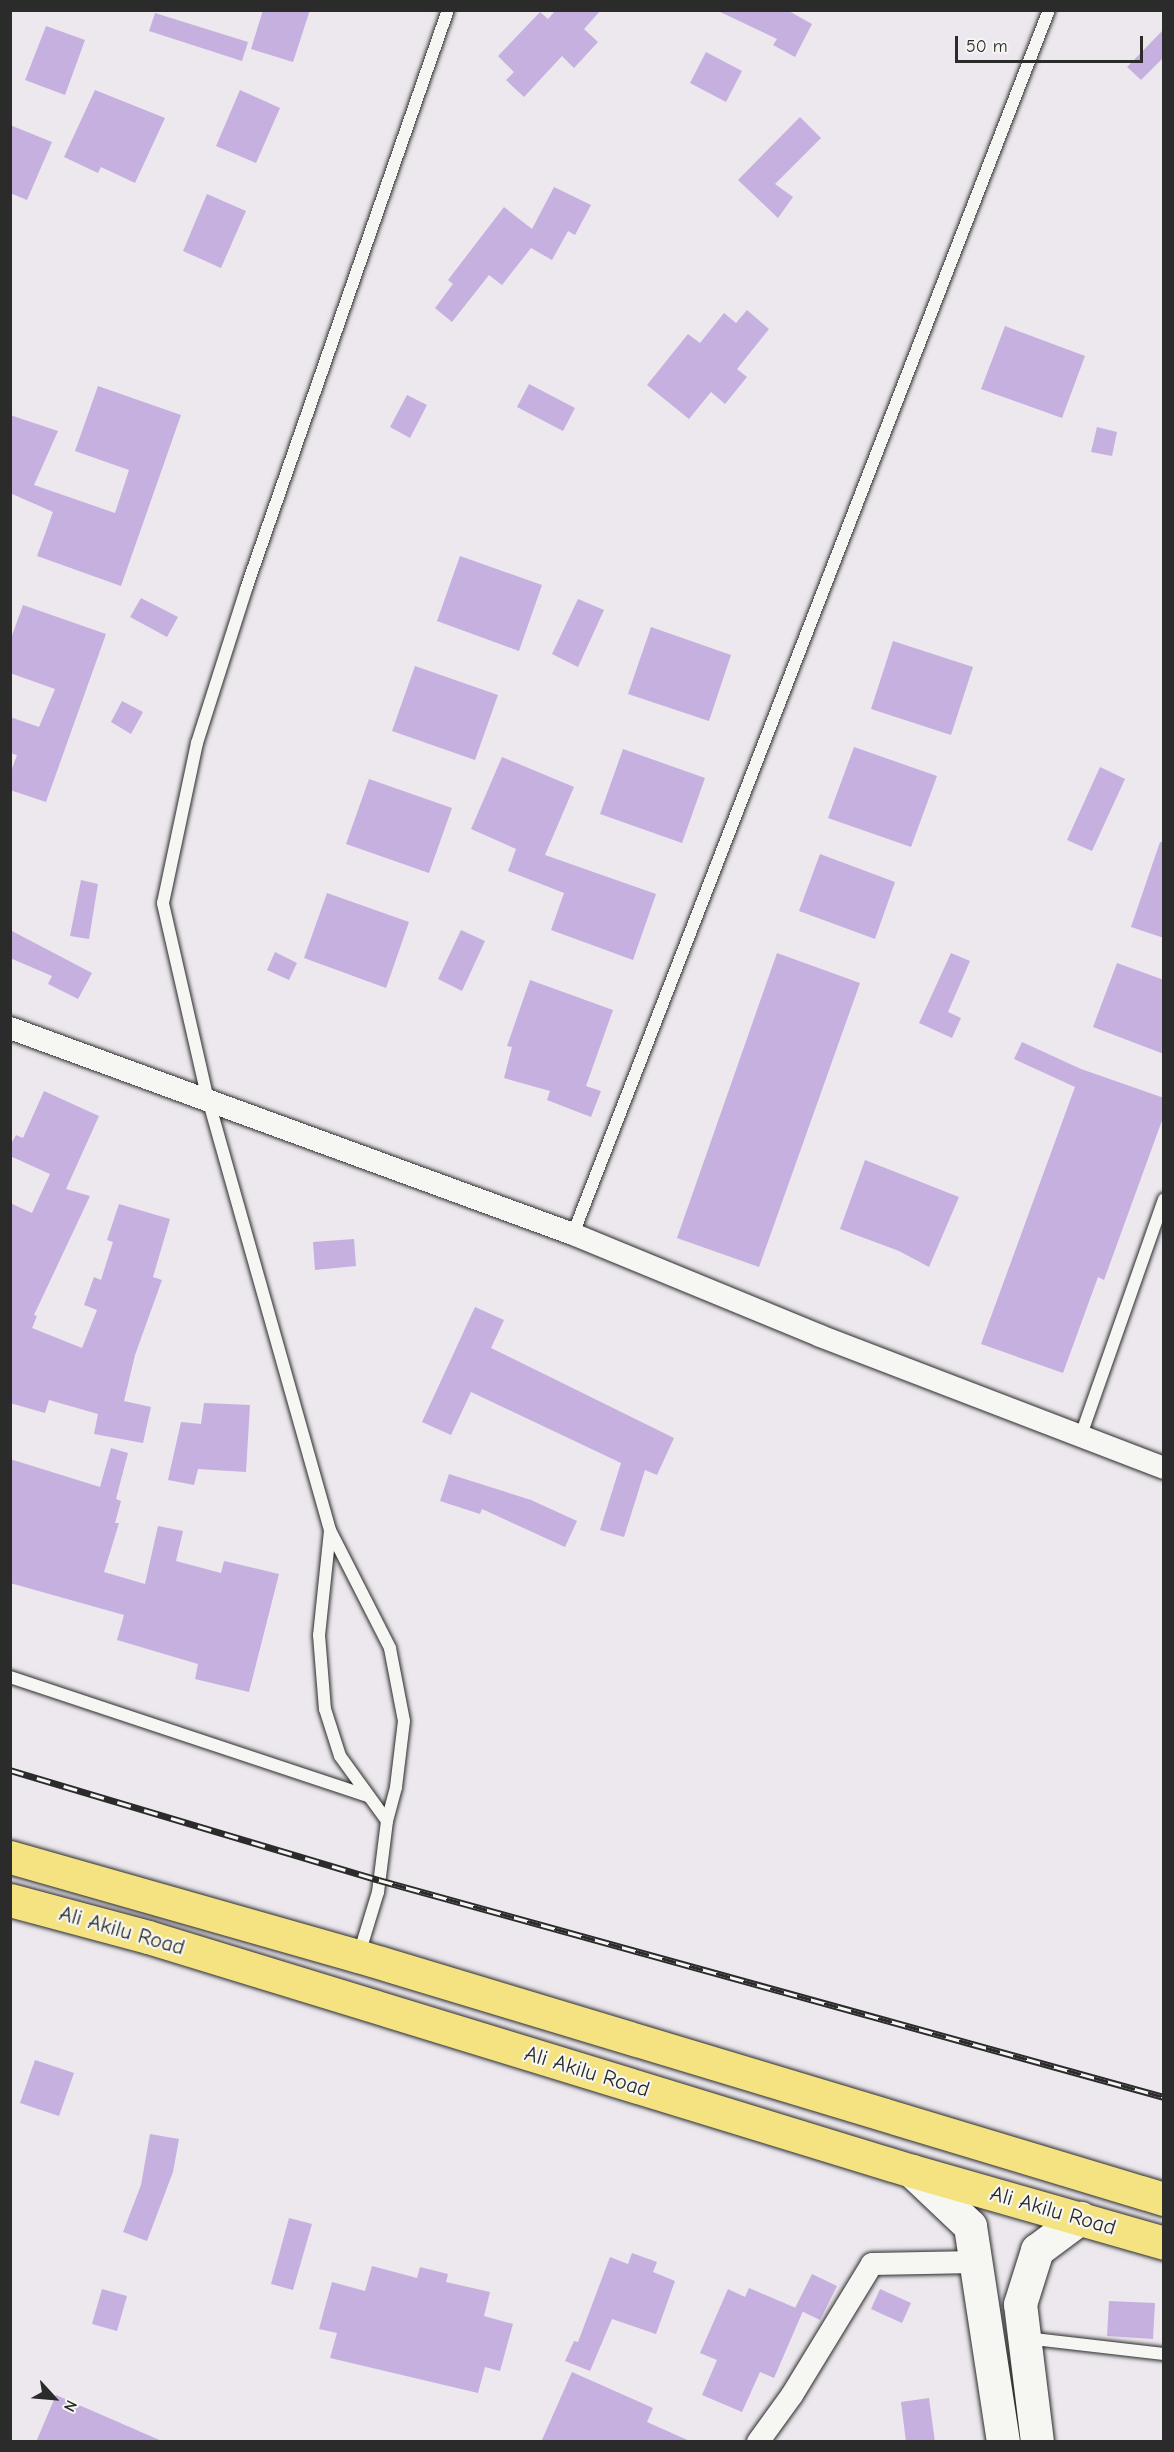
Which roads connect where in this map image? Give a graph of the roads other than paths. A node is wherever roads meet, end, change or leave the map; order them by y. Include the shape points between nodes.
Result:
1 (447, 10) edge
2 (1049, 10) edge
3 (10, 1028) edge
4 (208, 1100) junction
5 (1164, 1199) edge
6 (573, 1234) junction
7 (1081, 1435) junction
8 (1164, 1468) edge
9 (330, 1530) junction
10 (10, 1677) edge
11 (368, 1796) junction
12 (387, 1821) junction
13 (10, 1857) edge
14 (10, 1900) edge
15 (358, 1956) junction
16 (346, 1997) junction
17 (912, 2172) junction
18 (1164, 2199) edge
19 (1080, 2218) junction
20 (1164, 2244) edge
21 (976, 2262) junction
22 (1021, 2337) junction
23 (1164, 2354) edge
24 (758, 2442) edge
25 (1003, 2442) edge
26 (1037, 2442) edge

1 - 4 lane via 246,589 195,754 163,903
2 - 6 lane
3 - 4 street
4 - 6 street
4 - 9 lane
5 - 7 lane
6 - 7 street via 820,1336
7 - 8 street
9 - 11 lane via 319,1635 325,1709 340,1756
9 - 12 lane via 390,1648 404,1721 396,1787
10 - 11 lane
11 - 12 lane
12 - 15 lane via 378,1892
13 - 15 main road, Ali Akilu Road
14 - 16 main road, Ali Akilu Road via 148,1936
15 - 16 main road
15 - 18 main road, Ali Akilu Road
16 - 17 main road, Ali Akilu Road
17 - 19 main road, Ali Akilu Road
17 - 21 street via 970,2226
19 - 20 main road, Ali Akilu Road
19 - 22 street via 1037,2250 1020,2304
21 - 24 street via 872,2264 792,2395
21 - 25 street
22 - 23 lane
22 - 26 street

